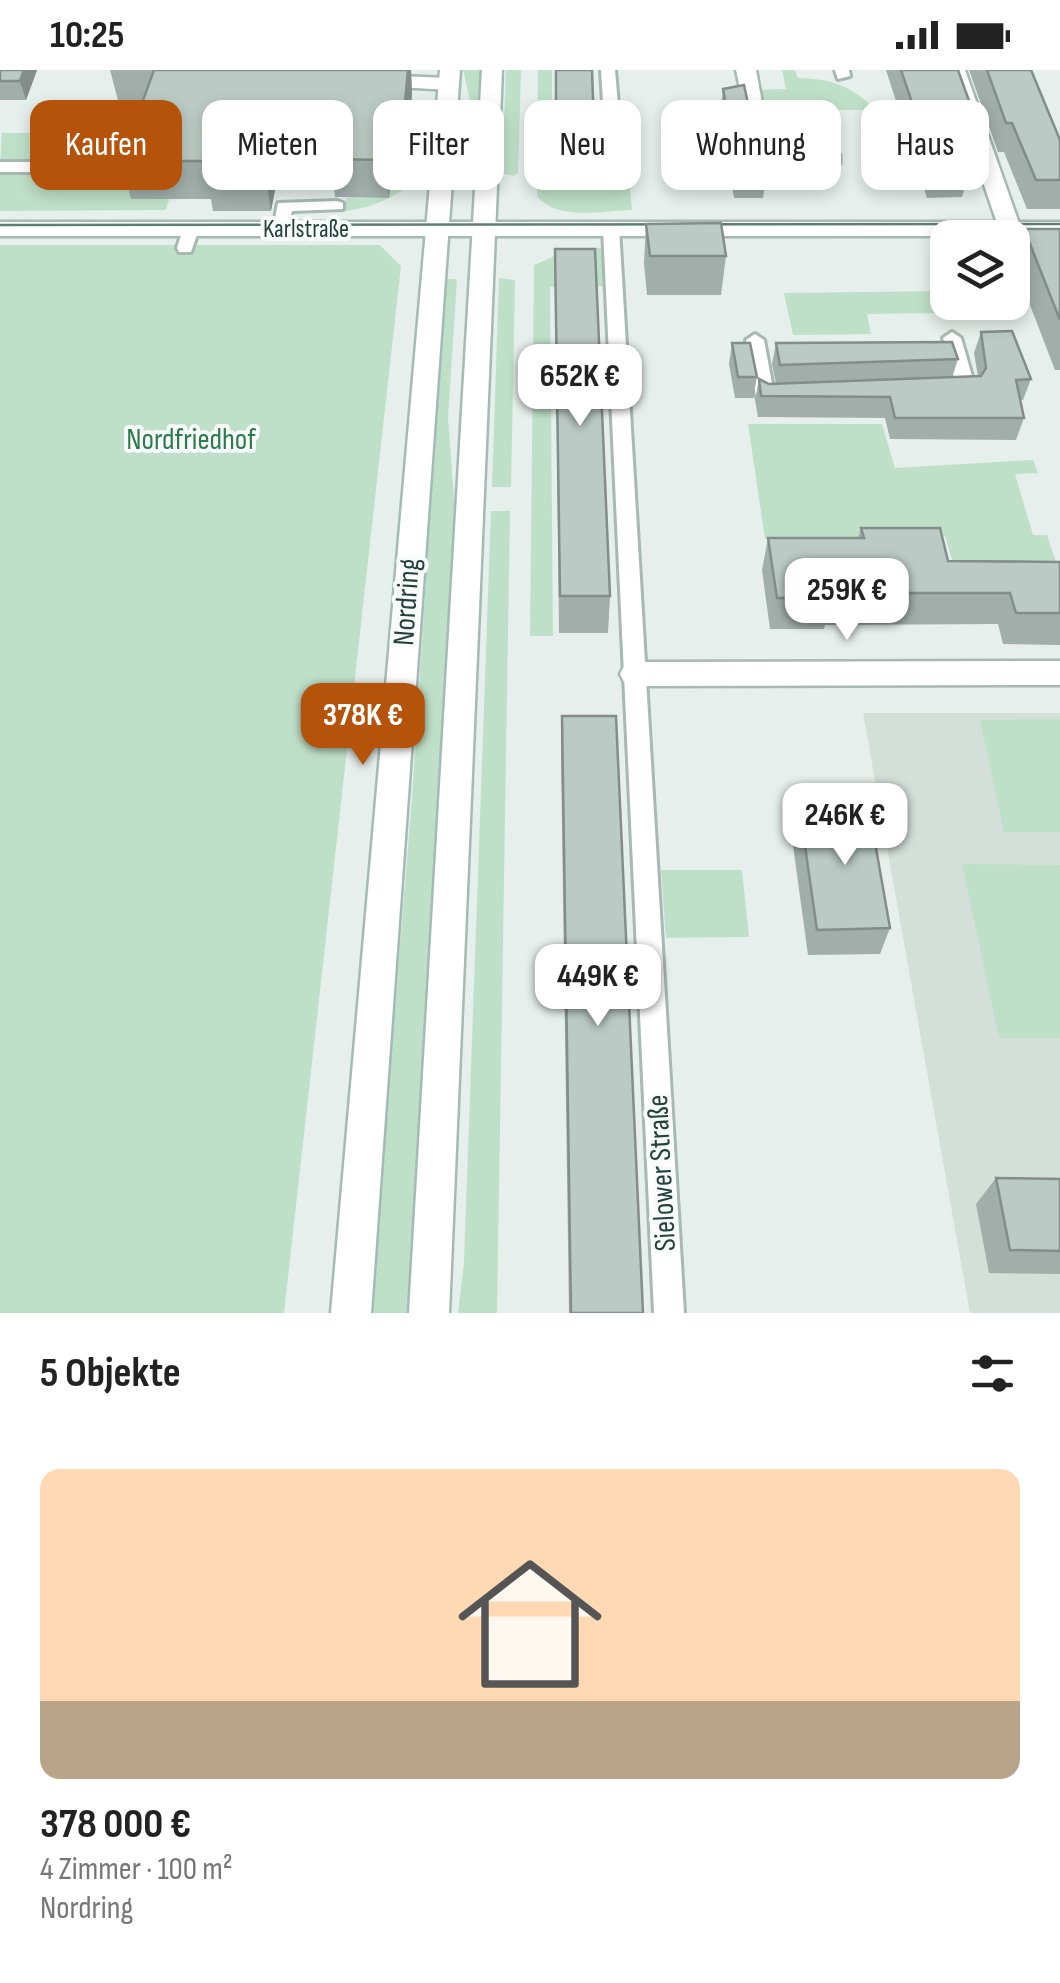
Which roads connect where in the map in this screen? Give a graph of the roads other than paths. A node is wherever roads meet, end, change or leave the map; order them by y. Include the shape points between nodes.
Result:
1 (492, 70) edge
2 (608, 70) edge
3 (746, 70) edge
4 (956, 70) edge
5 (450, 77) edge
6 (352, 79) edge
7 (610, 100) edge
8 (751, 100) edge
9 (0, 167) edge
10 (30, 167) edge
11 (337, 206) dead end
12 (1007, 220) edge
13 (612, 228) junction
14 (0, 229) edge
15 (281, 229) junction
16 (437, 229) junction
17 (484, 229) junction
18 (930, 229) edge
19 (1030, 229) edge
20 (1060, 230) edge
21 (952, 338) edge
22 (755, 340) dead end
23 (930, 391) edge
24 (802, 395) edge
25 (1060, 673) edge
26 (634, 674) junction
27 (351, 1313) edge
28 (429, 1313) edge
29 (669, 1313) edge

1 - 17 main road, Nordring
2 - 7 lane
3 - 8 main road
4 - 12 main road
5 - 6 main road
5 - 16 main road, Nordring
9 - 10 lane
11 - 15 lane via 284,206
13 - 17 main road, Karlstraße
13 - 18 main road, Karlstraße
13 - 26 lane via 640,557
14 - 15 main road, Karlstraße via 188,239
15 - 16 main road, Karlstraße
16 - 17 main road, Karlstraße
16 - 27 main road, Nordring
17 - 28 main road, Nordring
19 - 20 main road, Karlstraße
21 - 23 lane via 967,390
22 - 24 lane via 765,396
25 - 26 main road
26 - 29 lane, Sielower Straße via 649,841

